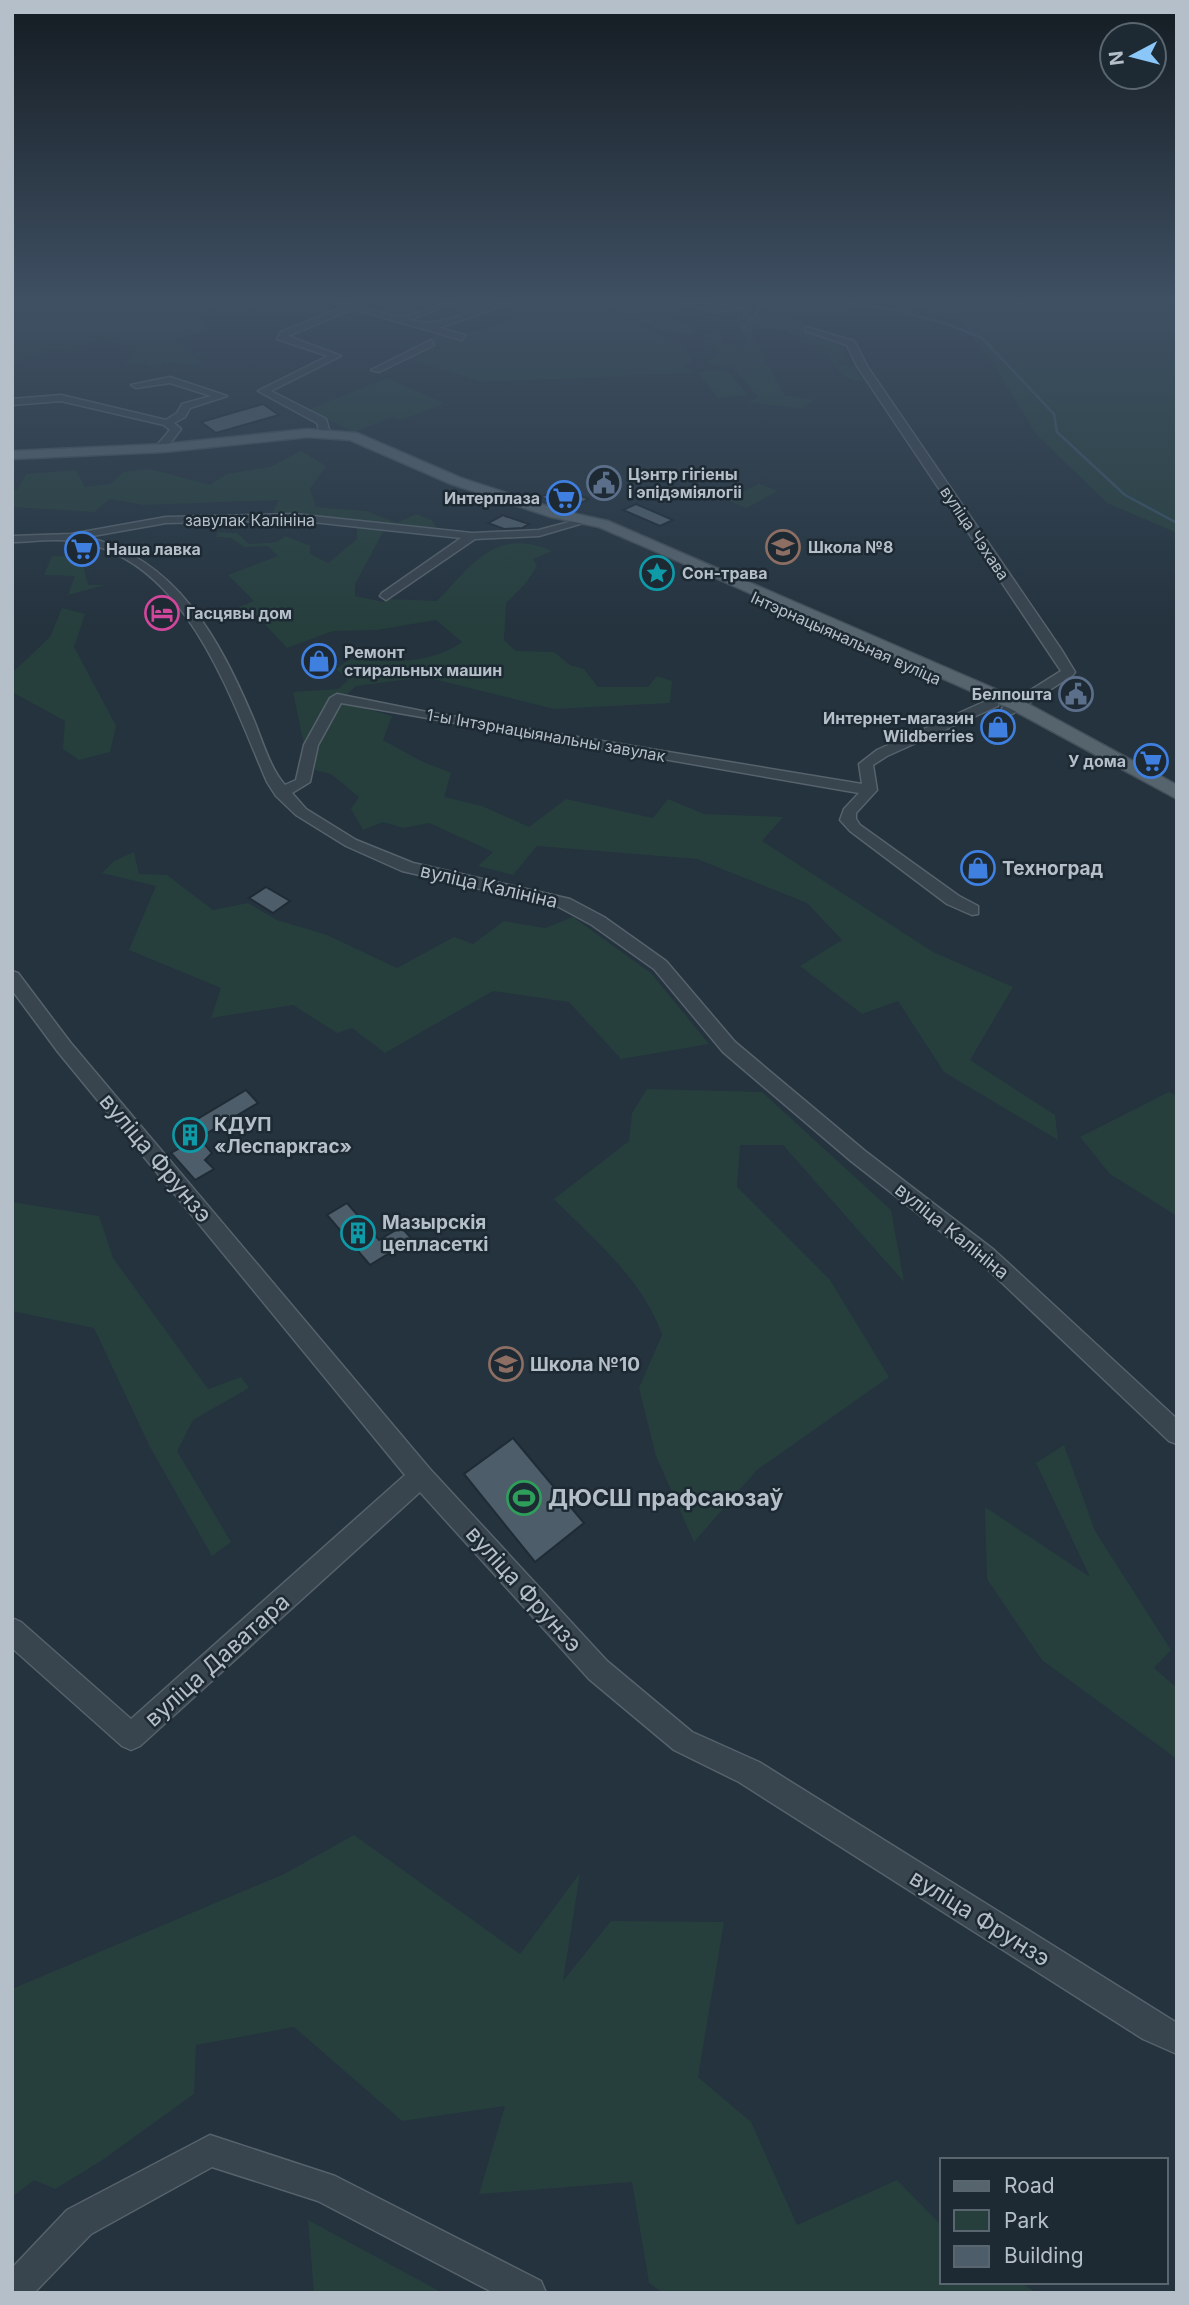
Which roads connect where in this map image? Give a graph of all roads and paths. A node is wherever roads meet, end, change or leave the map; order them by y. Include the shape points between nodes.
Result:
1 (110, 410) edge
2 (184, 410) edge
3 (300, 410) edge
4 (891, 410) edge
5 (167, 423) junction
6 (325, 433) junction
7 (164, 448) junction
8 (12, 455) edge
9 (584, 521) junction
10 (472, 536) junction
11 (71, 537) junction
12 (12, 540) edge
13 (386, 596) dead end
14 (823, 623) junction
15 (1005, 706) junction
16 (870, 790) junction
17 (281, 793) junction
18 (1177, 793) edge
19 (1177, 807) edge
20 (972, 910) dead end
21 (12, 977) edge
22 (1177, 1434) edge
23 (421, 1476) junction
24 (12, 1631) edge
25 (1177, 2039) edge
26 (12, 2292) edge
27 (529, 2293) edge

1 - 5 street
2 - 5 street
3 - 6 street via 322,421
4 - 15 street, вуліца Чэхава via 1068,672
5 - 7 street via 176,429
6 - 7 main road, Інтэрнацыянальная вуліца
6 - 9 main road, Інтэрнацыянальная вуліца via 352,436 456,481
7 - 8 main road, Інтэрнацыянальная вуліца
9 - 10 street, завулак Калініна via 539,533
9 - 14 main road, Інтэрнацыянальная вуліца via 668,562
10 - 11 street, завулак Калініна via 294,517 166,520
10 - 13 street
11 - 12 street, вуліца Калініна
11 - 17 street, вуліца Калініна via 111,547 142,564 202,629 224,665
14 - 15 main road, Інтэрнацыянальная вуліца
14 - 15 main road, Інтэрнацыянальная вуліца
15 - 16 street via 882,753 866,764
15 - 18 main road, Інтэрнацыянальная вуліца
15 - 19 main road, Інтэрнацыянальная вуліца
16 - 17 street, 1-ы Інтэрнацыянальны завулак via 338,698 311,745 303,782
16 - 20 street via 849,812 848,820
17 - 22 street, вуліца Калініна via 300,811 351,843 408,867 564,903 660,965 729,1048 987,1256
21 - 23 street, вуліца Фрунзэ via 73,1058
23 - 24 street, вуліца Даватара via 131,1737
23 - 25 street, вуліца Фрунзэ via 597,1670 683,1741 749,1772
26 - 27 street via 79,2222 210,2151 324,2187

